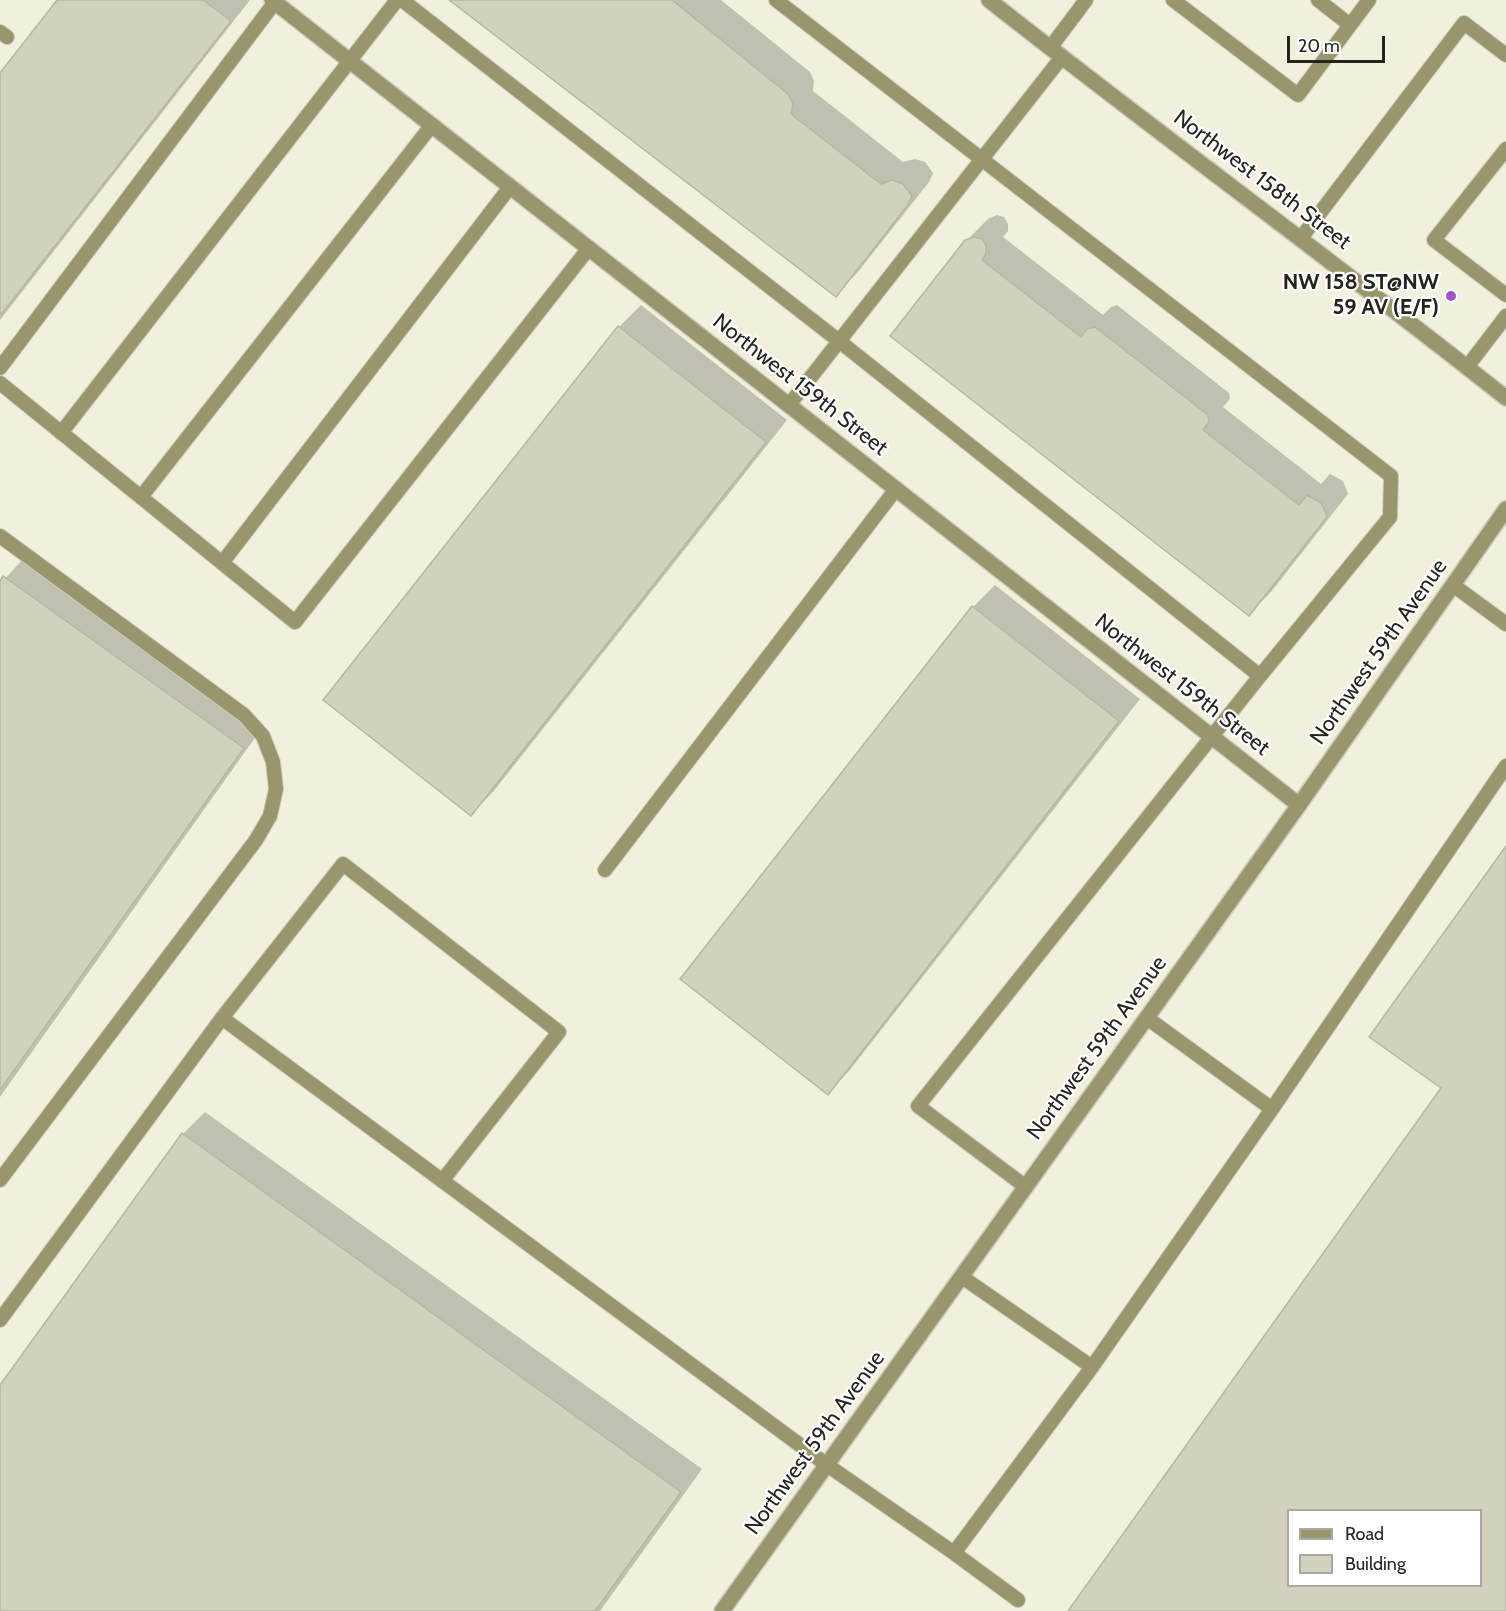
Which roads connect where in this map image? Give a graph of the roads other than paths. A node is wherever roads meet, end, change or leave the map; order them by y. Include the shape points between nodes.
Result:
1 (396, 0) edge
2 (402, 0) edge
3 (776, 0) edge
4 (989, 0) edge
5 (1086, 0) edge
6 (1173, 0) edge
7 (1318, 0) edge
8 (1369, 0) edge
9 (273, 1) edge
10 (1350, 25) junction
11 (1056, 53) junction
12 (1506, 54) edge
13 (350, 61) junction
14 (432, 125) junction
15 (1506, 149) edge
16 (982, 160) junction
17 (510, 187) junction
18 (1301, 238) junction
19 (589, 248) junction
20 (1506, 295) edge
21 (1506, 316) edge
22 (839, 341) junction
23 (1467, 367) junction
24 (0, 368) edge
25 (0, 383) edge
26 (1506, 398) edge
27 (789, 405) junction
28 (61, 433) junction
29 (896, 489) junction
30 (141, 497) junction
31 (1506, 509) edge
32 (0, 536) edge
33 (222, 563) junction
34 (1454, 585) junction
35 (1506, 624) edge
36 (1260, 676) junction
37 (1212, 737) junction
38 (1506, 766) edge
39 (1299, 805) junction
40 (606, 870) dead end
41 (222, 1018) junction
42 (1147, 1018) junction
43 (1272, 1109) junction
44 (0, 1180) edge
45 (442, 1181) junction
46 (1026, 1187) junction
47 (962, 1277) junction
48 (0, 1320) edge
49 (1092, 1367) junction
50 (826, 1465) junction
51 (954, 1553) junction
52 (1018, 1600) dead end
53 (722, 1611) edge

1 - 13 lane
2 - 22 lane
3 - 16 lane
4 - 11 street, Northwest 158th Street
5 - 11 lane
6 - 10 lane via 1298,95
7 - 10 lane
8 - 10 lane
9 - 13 street, Northwest 159th Street
9 - 24 lane
11 - 16 lane
11 - 18 street, Northwest 158th Street
12 - 18 lane via 1464,23
13 - 14 street, Northwest 159th Street
13 - 28 lane
14 - 17 street, Northwest 159th Street
14 - 30 lane
15 - 20 lane via 1434,240
16 - 22 lane
16 - 36 lane via 1391,476 1390,517
17 - 19 street, Northwest 159th Street
17 - 33 lane
18 - 23 street, Northwest 158th Street
19 - 27 street, Northwest 159th Street
19 - 33 lane via 295,622
21 - 23 lane
22 - 27 lane
22 - 36 lane
23 - 26 street, Northwest 158th Street
25 - 28 lane
27 - 29 street, Northwest 159th Street
28 - 30 lane
29 - 37 street, Northwest 159th Street
29 - 40 lane
30 - 33 lane
31 - 34 street, Northwest 59th Avenue
32 - 44 lane via 244,715 262,736 273,762 276,789 270,816 256,840
34 - 35 lane
34 - 39 street, Northwest 59th Avenue
36 - 37 lane
37 - 39 street, Northwest 159th Street
37 - 46 lane via 918,1106
38 - 43 lane
39 - 42 street, Northwest 59th Avenue
41 - 45 lane
41 - 45 lane via 343,864 559,1032
41 - 48 lane
42 - 43 lane
42 - 46 street, Northwest 59th Avenue
43 - 49 lane
45 - 50 lane
46 - 47 street, Northwest 59th Avenue
47 - 49 lane
47 - 50 street, Northwest 59th Avenue
49 - 51 lane
50 - 51 lane
50 - 53 street, Northwest 59th Avenue
51 - 52 lane

